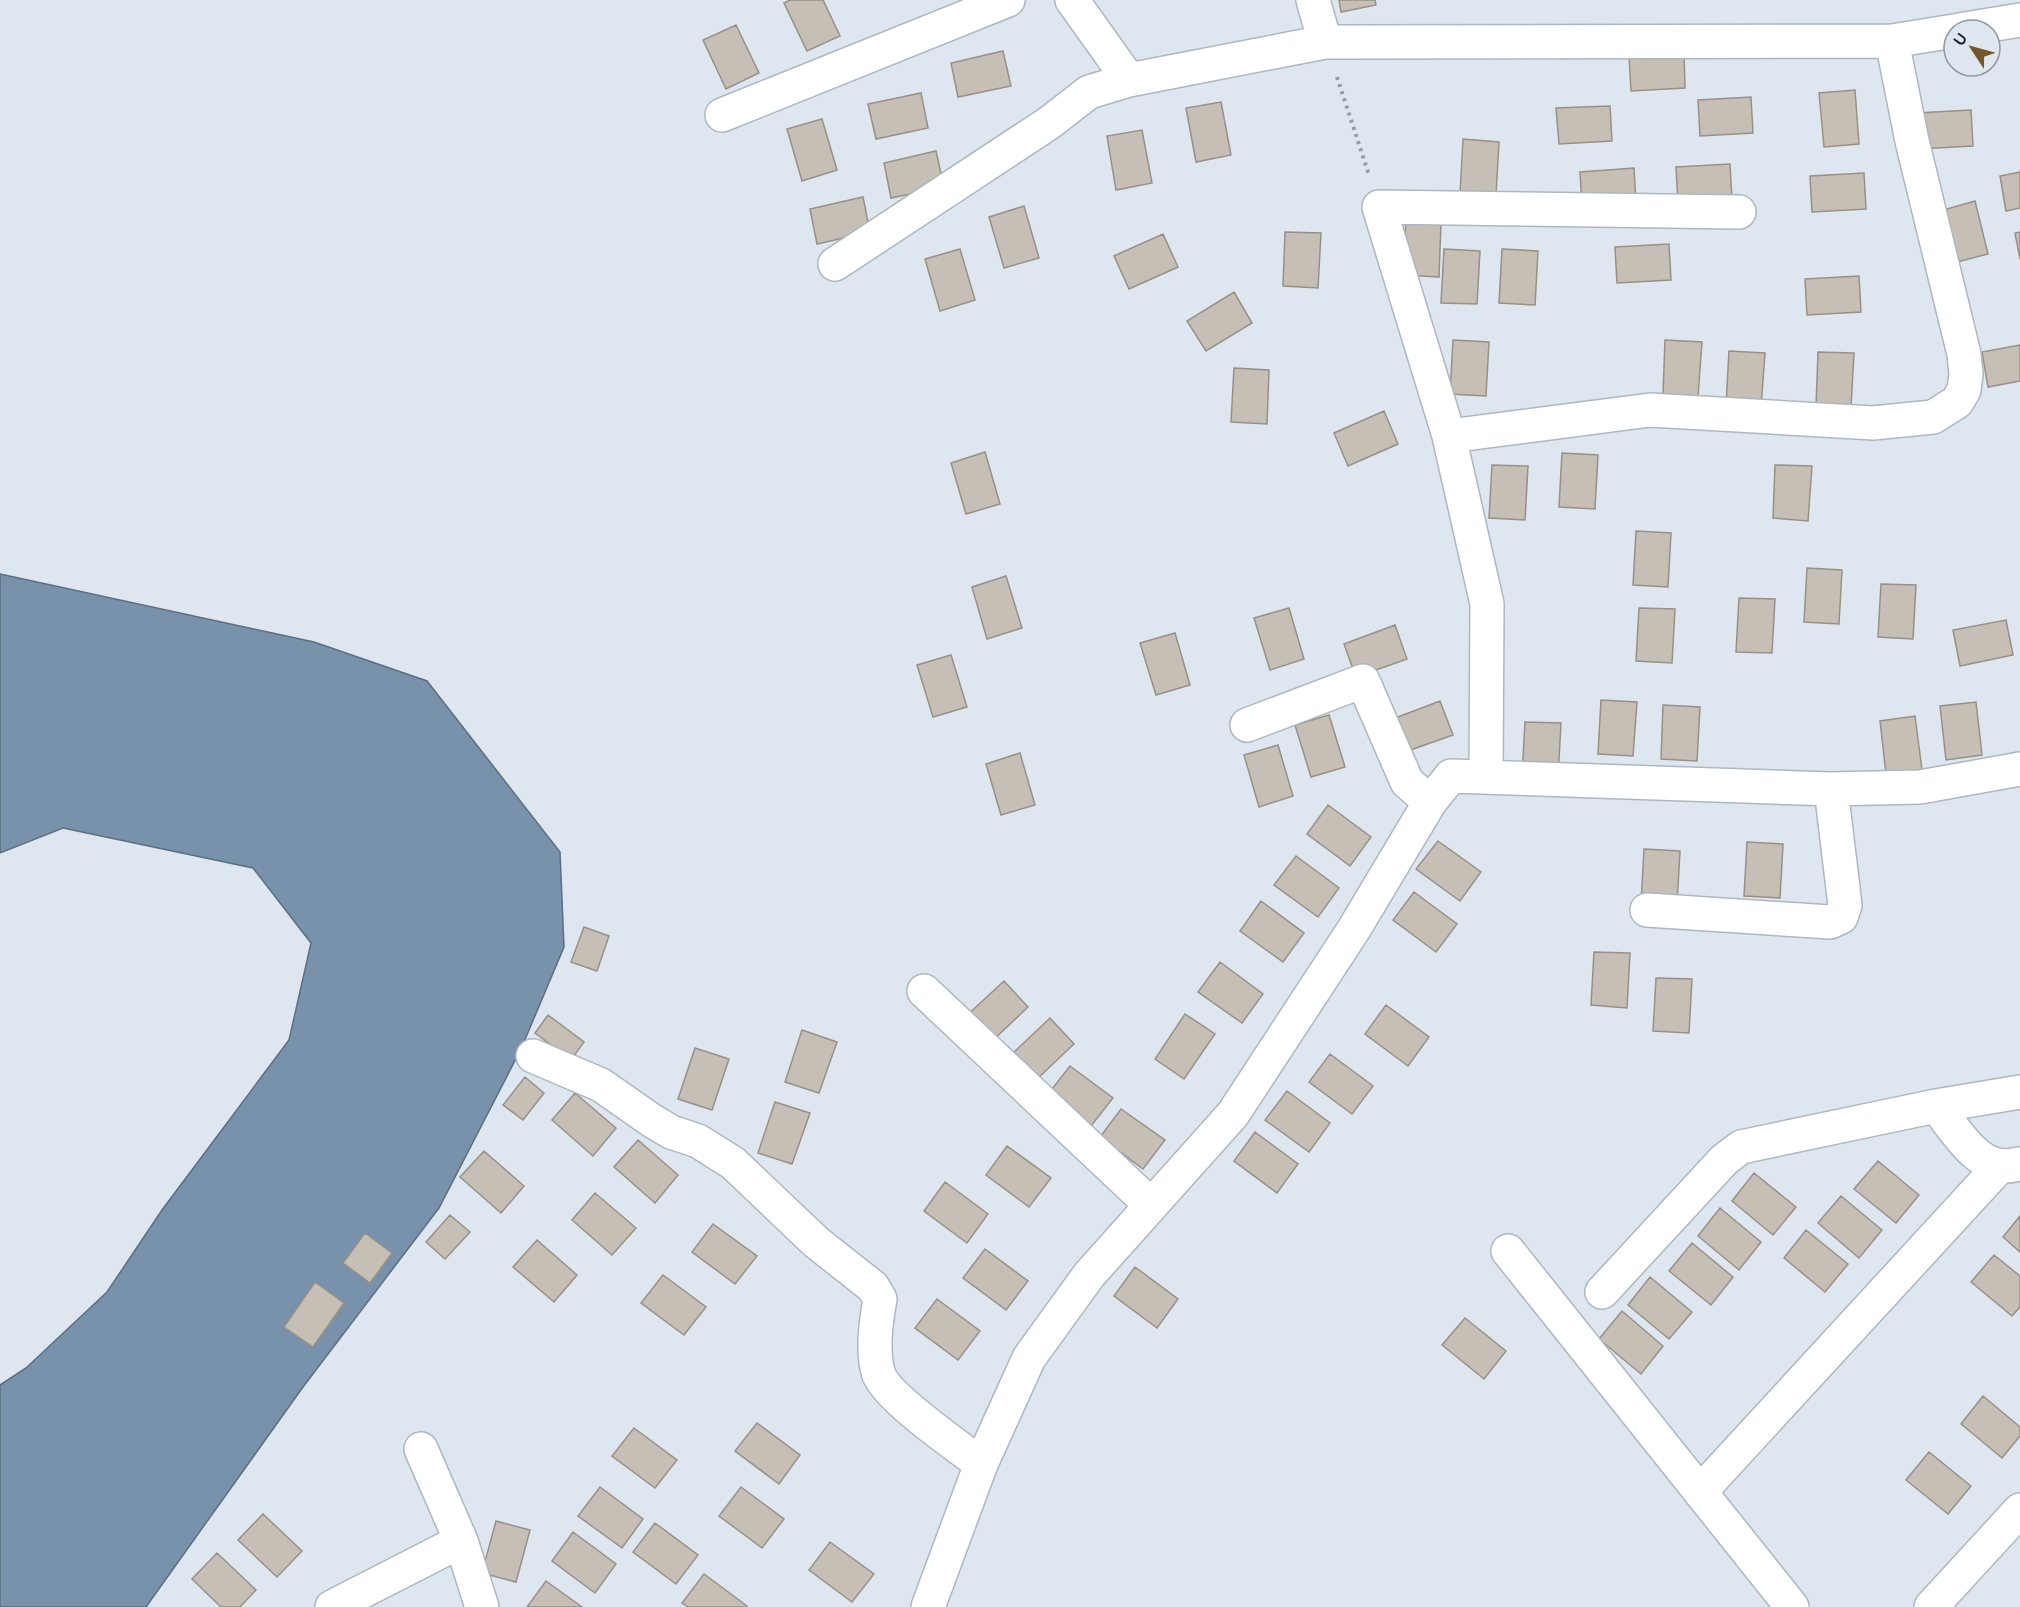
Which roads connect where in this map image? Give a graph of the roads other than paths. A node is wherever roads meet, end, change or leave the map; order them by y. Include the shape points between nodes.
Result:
1 (1008, 0) edge
2 (1072, 0) edge
3 (1313, 0) edge
4 (2020, 20) edge
5 (2002, 23) edge
6 (1942, 33) edge
7 (1892, 41) junction
8 (1325, 42) junction
9 (1129, 80) junction
10 (722, 115) dead end
11 (1739, 212) dead end
12 (835, 264) dead end
13 (1449, 436) junction
14 (1248, 725) dead end
15 (2020, 769) edge
16 (1486, 775) junction
17 (1831, 789) junction
18 (1430, 802) junction
19 (1647, 910) dead end
20 (924, 991) dead end
21 (533, 1056) dead end
22 (2020, 1092) edge
23 (1936, 1106) junction
24 (2009, 1165) edge
25 (1151, 1205) junction
26 (1508, 1251) dead end
27 (1602, 1292) dead end
28 (421, 1449) dead end
29 (981, 1464) junction
30 (1700, 1492) junction
31 (2020, 1510) edge
32 (461, 1541) junction
33 (332, 1607) edge
34 (482, 1607) edge
35 (928, 1607) edge
36 (1792, 1607) edge
37 (1932, 1607) edge

1 - 10 street
2 - 9 street
3 - 8 street
4 - 5 street
6 - 7 street
7 - 8 street
7 - 13 street via 1964,354 1964,390 1957,402 1933,417 1873,423 1650,410
8 - 9 street
9 - 12 street via 1089,92 1049,123
11 - 13 street via 1379,207
13 - 16 street via 1487,604
14 - 18 street via 1363,681 1407,782
15 - 17 street via 1920,787
16 - 17 street
16 - 18 street via 1451,776
17 - 19 street via 1845,905 1841,917 1830,922
18 - 25 street via 1354,928 1233,1114
20 - 25 street
21 - 29 street via 601,1085 671,1132 698,1141 733,1163 816,1242 873,1287 880,1299 875,1328 878,1374 894,1396
22 - 23 street
23 - 24 street via 1979,1157
23 - 27 street via 1741,1147 1724,1160
24 - 30 street
25 - 29 street via 1089,1275 1029,1358
26 - 30 street
28 - 32 street
29 - 35 street
30 - 36 street
31 - 37 street
32 - 33 street
32 - 34 street

